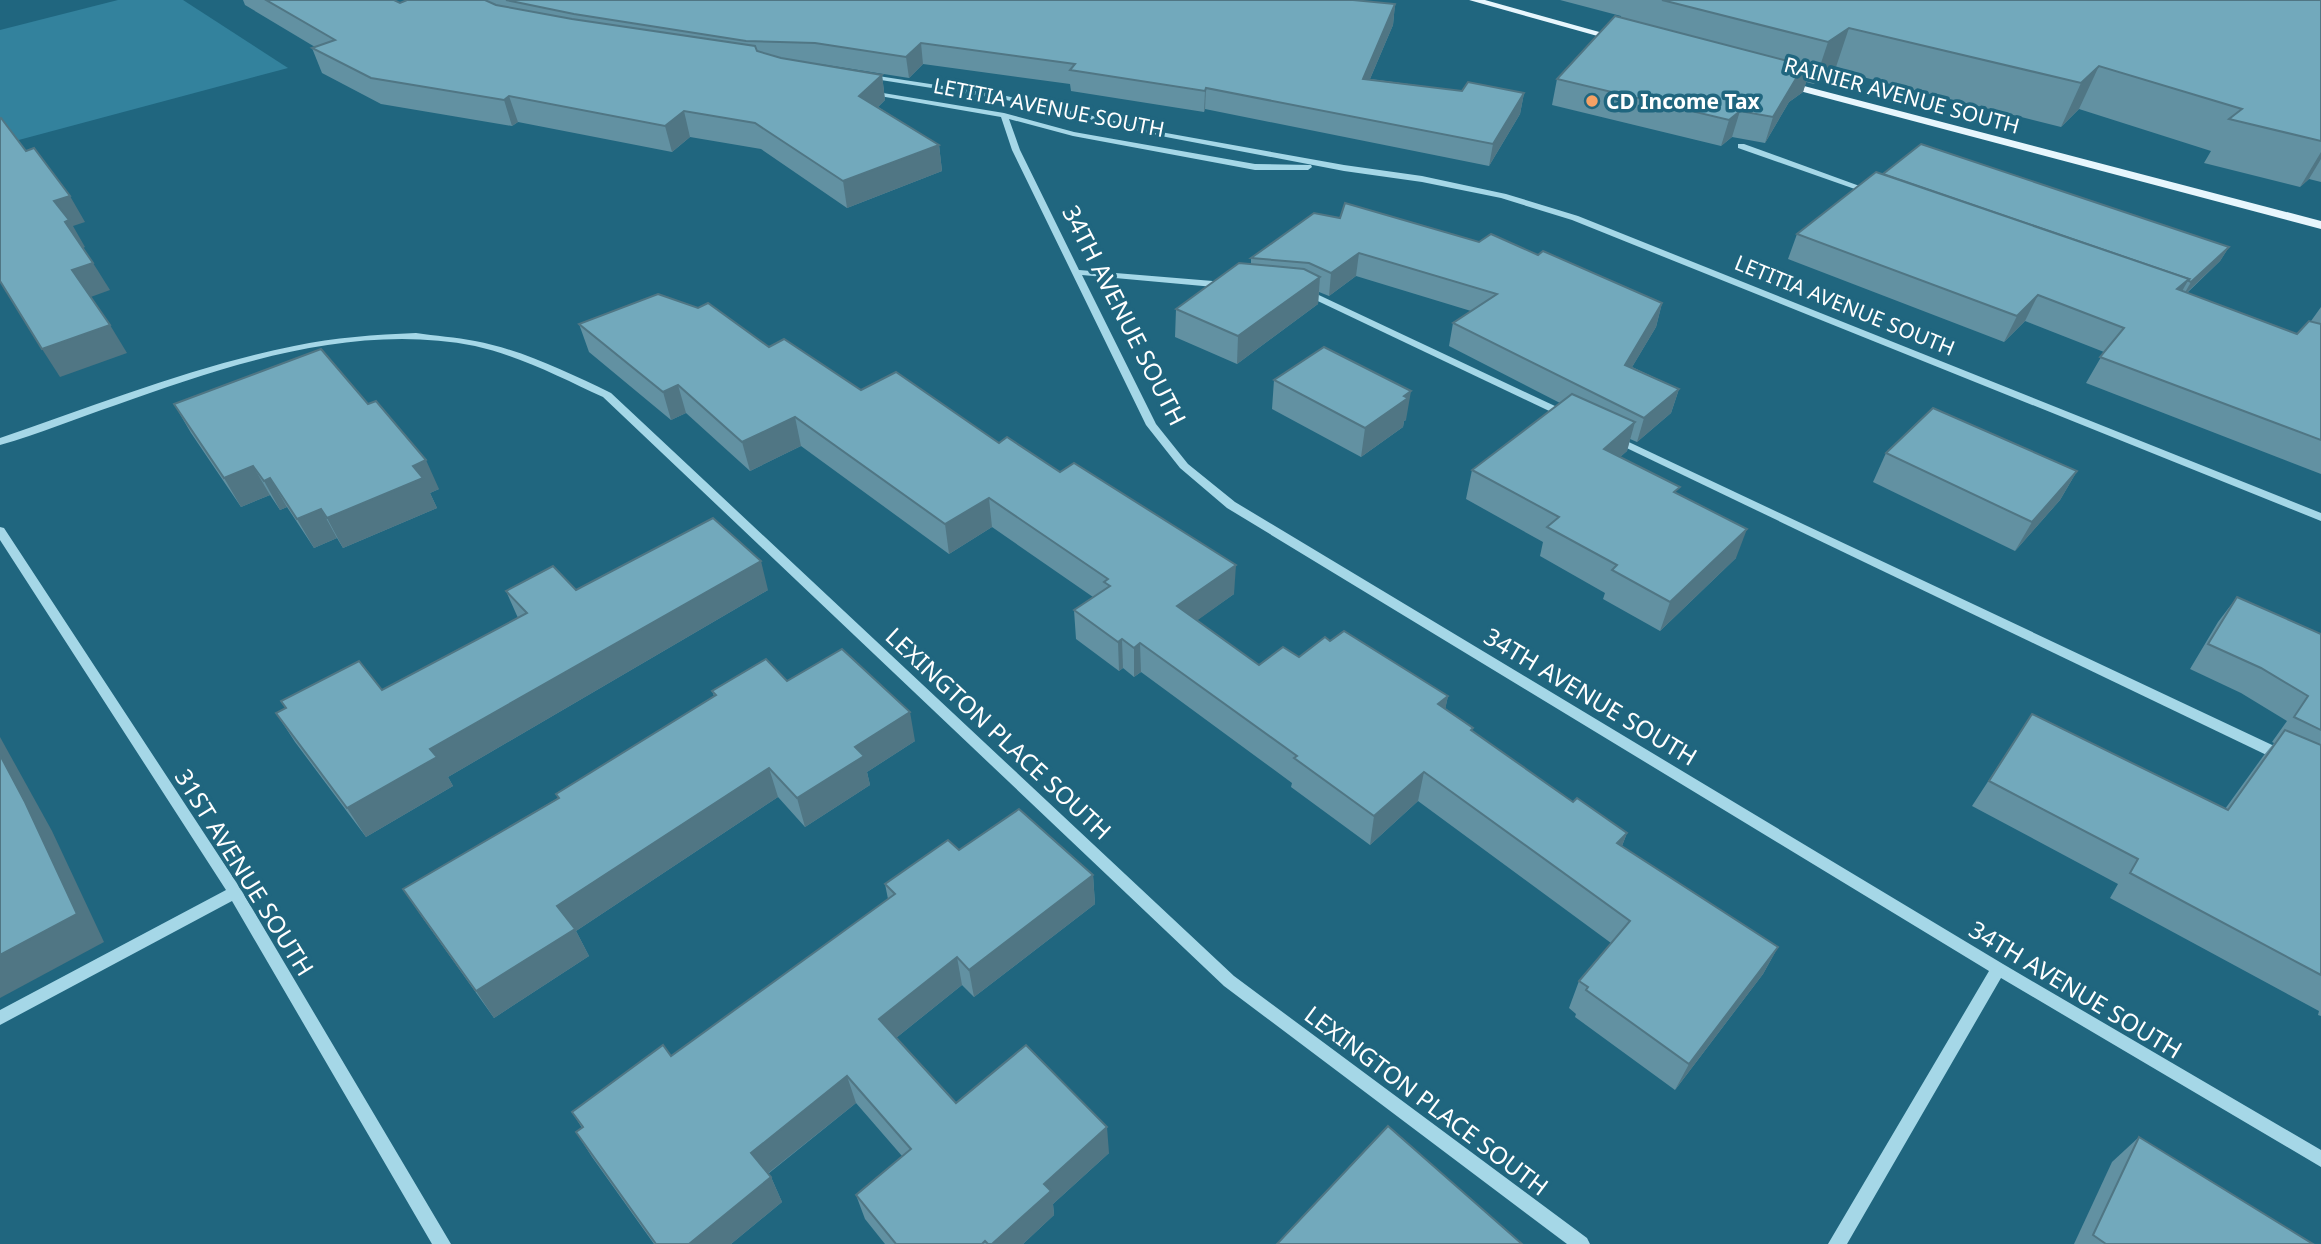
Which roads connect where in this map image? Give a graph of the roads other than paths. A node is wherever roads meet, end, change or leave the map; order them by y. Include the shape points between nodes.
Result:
1 (1474, 0) edge
2 (1636, 44) edge
3 (858, 75) edge
4 (1770, 80) edge
5 (854, 90) edge
6 (1004, 115) junction
7 (1741, 146) dead end
8 (1343, 168) junction
9 (1885, 197) edge
10 (2321, 225) edge
11 (1075, 272) junction
12 (1237, 286) edge
13 (1291, 290) edge
14 (1578, 420) edge
15 (1603, 432) edge
16 (0, 442) edge
17 (2321, 517) edge
18 (0, 531) edge
19 (2296, 762) edge
20 (234, 892) junction
21 (1998, 970) junction
22 (0, 1018) edge
23 (2321, 1159) edge
24 (442, 1244) edge
25 (1581, 1244) edge
26 (1837, 1244) edge

1 - 2 main road
3 - 8 street, LETITIA AVENUE SOUTH via 1002,97 1166,135
4 - 10 main road, RAINIER AVENUE SOUTH
5 - 6 street, LETITIA AVENUE SOUTH
6 - 8 street, LETITIA AVENUE SOUTH via 1073,134 1255,166
6 - 11 street, 34TH AVENUE SOUTH
7 - 9 street
8 - 17 street, LETITIA AVENUE SOUTH via 1503,196 1575,218
11 - 12 street
11 - 21 street, 34TH AVENUE SOUTH via 1151,425 1184,466 1231,505
13 - 14 street via 1304,291
15 - 19 street
16 - 25 street, LEXINGTON PLACE SOUTH via 225,366 358,338 473,343 540,365 607,395 1229,981
18 - 20 street, 31ST AVENUE SOUTH
20 - 22 street
20 - 24 street, 31ST AVENUE SOUTH
21 - 23 street, 34TH AVENUE SOUTH
21 - 26 street

